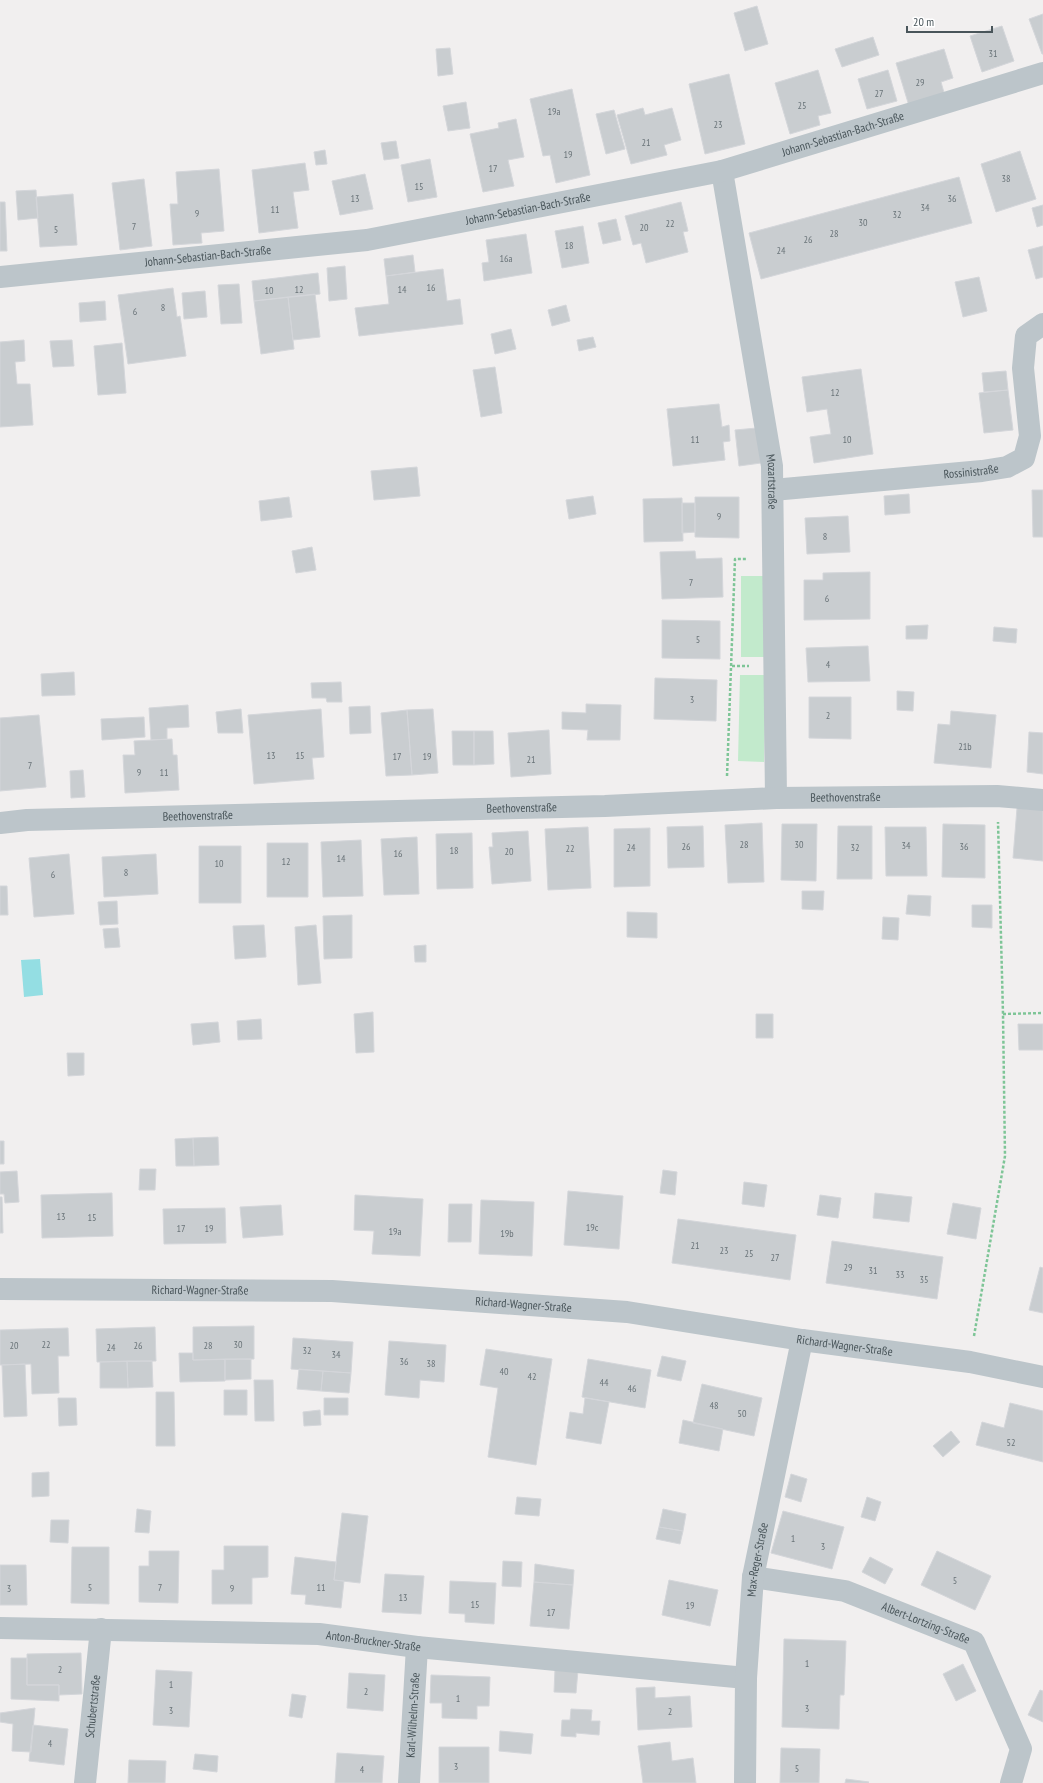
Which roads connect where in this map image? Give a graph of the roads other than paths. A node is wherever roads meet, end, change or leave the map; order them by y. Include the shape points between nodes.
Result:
1 (1043, 73) edge
2 (722, 171) junction
3 (0, 277) edge
4 (1043, 324) edge
5 (773, 490) junction
6 (776, 798) junction
7 (1043, 800) edge
8 (0, 822) edge
9 (0, 1289) edge
10 (802, 1340) junction
11 (1043, 1377) edge
12 (753, 1577) junction
13 (0, 1628) edge
14 (101, 1629) junction
15 (417, 1647) junction
16 (746, 1678) junction
17 (85, 1783) edge
18 (409, 1783) edge
19 (745, 1783) edge
20 (1011, 1783) edge

1 - 2 street, Johann-Sebastian-Bach-Straße
2 - 3 street, Johann-Sebastian-Bach-Straße via 367,240
2 - 5 street, Mozartstraße via 772,466
4 - 5 street, Rossinistraße via 1026,336 1023,368 1030,436 1024,458 1007,467 982,471
5 - 6 street, Mozartstraße
6 - 7 street, Beethovenstraße via 997,796
6 - 8 street, Beethovenstraße via 605,806
9 - 10 street, Richard-Wagner-Straße via 340,1292 627,1312
10 - 11 street, Richard-Wagner-Straße via 970,1362
10 - 12 street, Max-Reger-Straße
12 - 16 street, Max-Reger-Straße
12 - 20 street, Albert-Lortzing-Straße via 845,1591 974,1642 1021,1749
13 - 14 street, Anton-Bruckner-Straße
14 - 15 street, Anton-Bruckner-Straße via 319,1634
14 - 17 street, Schubertstraße
15 - 16 street, Anton-Bruckner-Straße
15 - 18 street, Karl-Wilhelm-Straße
16 - 19 street, Max-Reger-Straße

